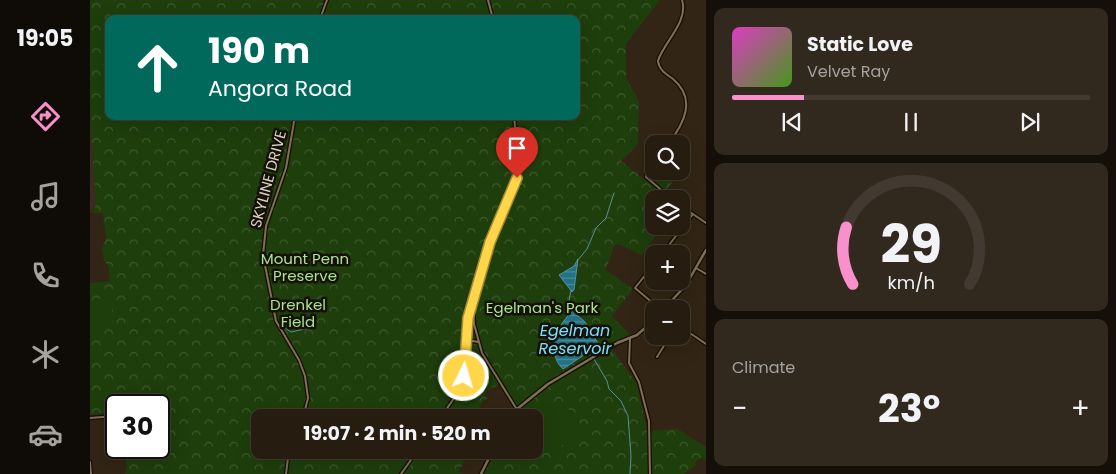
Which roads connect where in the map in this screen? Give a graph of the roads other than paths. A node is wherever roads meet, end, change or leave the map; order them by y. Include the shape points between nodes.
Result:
1 (327, 0) edge
2 (488, 0) edge
3 (682, 0) edge
4 (321, 15) edge
5 (492, 15) edge
6 (294, 120) edge
7 (514, 120) edge
8 (674, 135) edge
9 (650, 180) edge
10 (661, 190) edge
11 (690, 212) edge
12 (693, 214) junction
13 (706, 223) edge
14 (669, 245) edge
15 (706, 250) edge
16 (696, 268) junction
17 (706, 274) edge
18 (645, 275) edge
19 (649, 300) edge
20 (673, 300) edge
21 (473, 303) junction
22 (645, 328) edge
23 (690, 333) edge
24 (630, 339) junction
25 (478, 342) junction
26 (466, 344) junction
27 (706, 344) edge
28 (663, 345) edge
29 (657, 357) dead end
30 (516, 408) joint
31 (305, 409) edge
32 (446, 409) edge
33 (105, 417) edge
34 (90, 418) edge
35 (288, 459) edge
36 (412, 459) edge
37 (489, 459) edge
38 (90, 462) edge
39 (91, 474) edge
40 (286, 474) edge
41 (401, 474) edge
42 (482, 474) edge
43 (650, 474) edge

1 - 4 street
2 - 5 street
3 - 8 street via 684,8 673,37 658,62 660,68 679,84 687,105 684,121
6 - 31 street, SKYLINE DRIVE via 286,168 266,226 263,255 276,321 305,376 308,398
7 - 21 street via 517,178 490,242
9 - 10 street
11 - 12 street
12 - 13 street
12 - 14 street
15 - 16 street
16 - 17 street
16 - 20 street
18 - 19 street via 635,288
21 - 25 street
21 - 26 street
22 - 24 street
23 - 27 street
24 - 30 street via 575,367
24 - 43 street via 629,363 639,382 649,421
25 - 26 street
25 - 30 street via 487,364
26 - 32 street via 463,381
28 - 29 street
33 - 34 street
35 - 40 street
36 - 41 street
37 - 42 street
38 - 39 street

